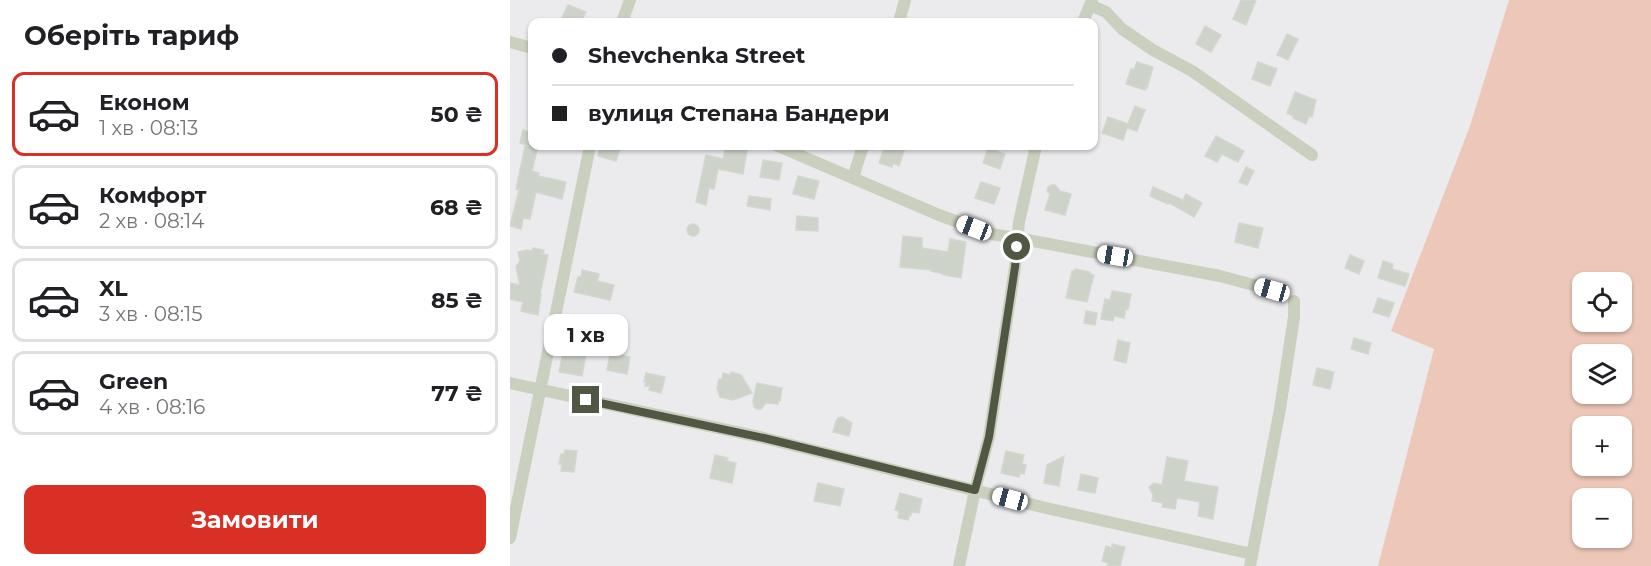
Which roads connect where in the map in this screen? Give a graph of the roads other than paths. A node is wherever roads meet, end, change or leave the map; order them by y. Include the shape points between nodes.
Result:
1 (630, 0) edge
2 (905, 0) edge
3 (1091, 2) edge
4 (623, 18) edge
5 (900, 18) edge
6 (1085, 18) edge
7 (510, 42) edge
8 (528, 47) edge
9 (589, 150) edge
10 (787, 150) edge
11 (862, 150) edge
12 (1035, 150) edge
13 (1312, 155) dead end
14 (853, 178) junction
15 (1017, 237) junction
16 (1272, 290) dead end
17 (1294, 301) dead end
18 (510, 383) edge
19 (540, 390) junction
20 (975, 490) junction
21 (510, 538) edge
22 (1251, 560) edge
23 (959, 566) edge

1 - 4 street
2 - 5 street
3 - 6 street
3 - 13 street via 1122,29 1192,71
7 - 8 street
9 - 19 street
10 - 14 street
11 - 14 street
12 - 15 street
14 - 15 street via 991,234
15 - 16 street via 1220,276
15 - 20 street via 989,437
17 - 22 street via 1280,409
18 - 19 street
19 - 20 street via 764,438
19 - 21 street
20 - 22 street
20 - 23 street

